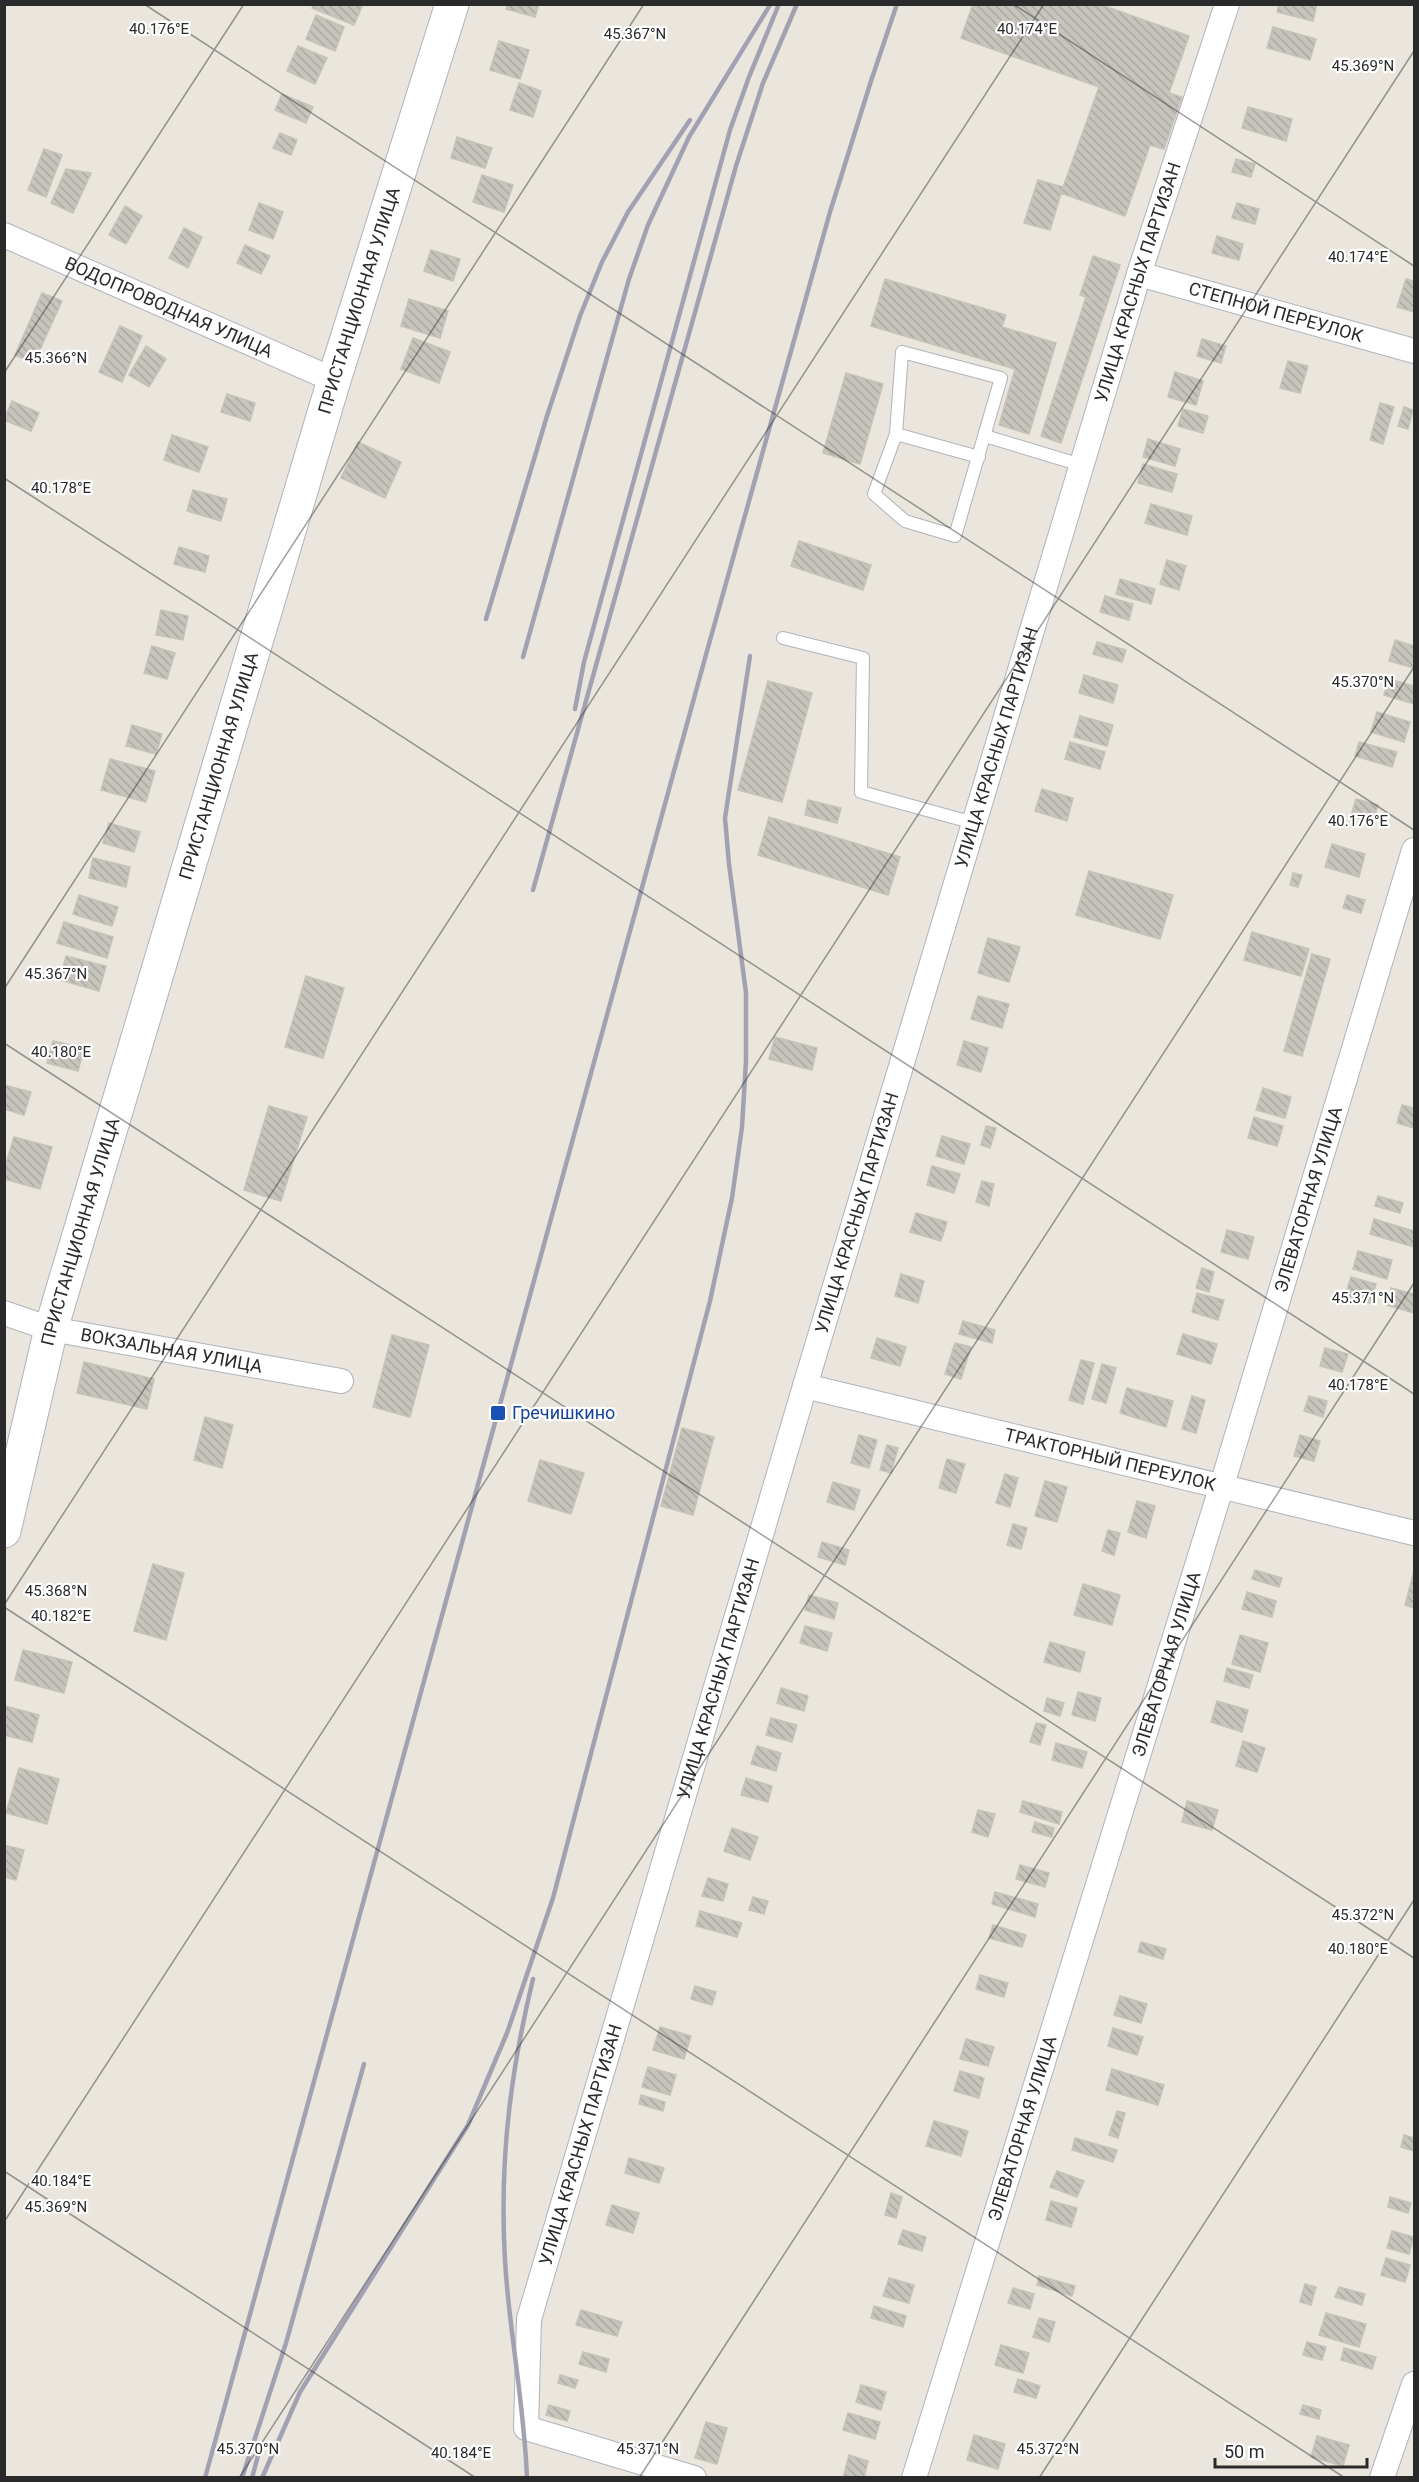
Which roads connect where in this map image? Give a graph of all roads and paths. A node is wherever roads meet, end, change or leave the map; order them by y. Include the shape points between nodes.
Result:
1 (452, 4) edge
2 (1227, 4) edge
3 (6, 240) edge
4 (1139, 274) junction
5 (1414, 351) edge
6 (334, 380) junction
7 (896, 434) junction
8 (985, 436) junction
9 (979, 456) junction
10 (1081, 465) junction
11 (783, 638) dead end
12 (974, 823) junction
13 (1414, 849) edge
14 (4, 1313) edge
15 (51, 1329) junction
16 (341, 1381) dead end
17 (805, 1386) junction
18 (1222, 1485) junction
19 (4, 1531) edge
20 (1414, 1533) edge
21 (1414, 2384) edge
22 (694, 2478) edge
23 (914, 2478) edge
24 (1382, 2478) edge

1 - 6 street, ПРИСТАНЦИОННАЯ УЛИЦА
2 - 4 street, УЛИЦА КРАСНЫХ ПАРТИЗАН
3 - 6 street, ВОДОПРОВОДНАЯ УЛИЦА
4 - 5 street, СТЕПНОЙ ПЕРЕУЛОК
4 - 10 street, УЛИЦА КРАСНЫХ ПАРТИЗАН
6 - 15 street, ПРИСТАНЦИОННАЯ УЛИЦА
7 - 8 lane via 902,352 1001,378
7 - 9 lane
7 - 9 lane via 874,494 905,521 955,536
8 - 9 lane
8 - 10 lane
10 - 12 street, УЛИЦА КРАСНЫХ ПАРТИЗАН
11 - 12 lane via 862,658 861,792
12 - 17 street, УЛИЦА КРАСНЫХ ПАРТИЗАН
13 - 18 street, ЭЛЕВАТОРНАЯ УЛИЦА
14 - 15 street, ВОКЗАЛЬНАЯ УЛИЦА
15 - 16 street, ВОКЗАЛЬНАЯ УЛИЦА
15 - 19 street, ПРИСТАНЦИОННАЯ УЛИЦА
17 - 18 street, ТРАКТОРНЫЙ ПЕРЕУЛОК
17 - 22 street, УЛИЦА КРАСНЫХ ПАРТИЗАН via 529,2319 526,2428
18 - 20 street, ТРАКТОРНЫЙ ПЕРЕУЛОК
18 - 23 street, ЭЛЕВАТОРНАЯ УЛИЦА
21 - 24 street

